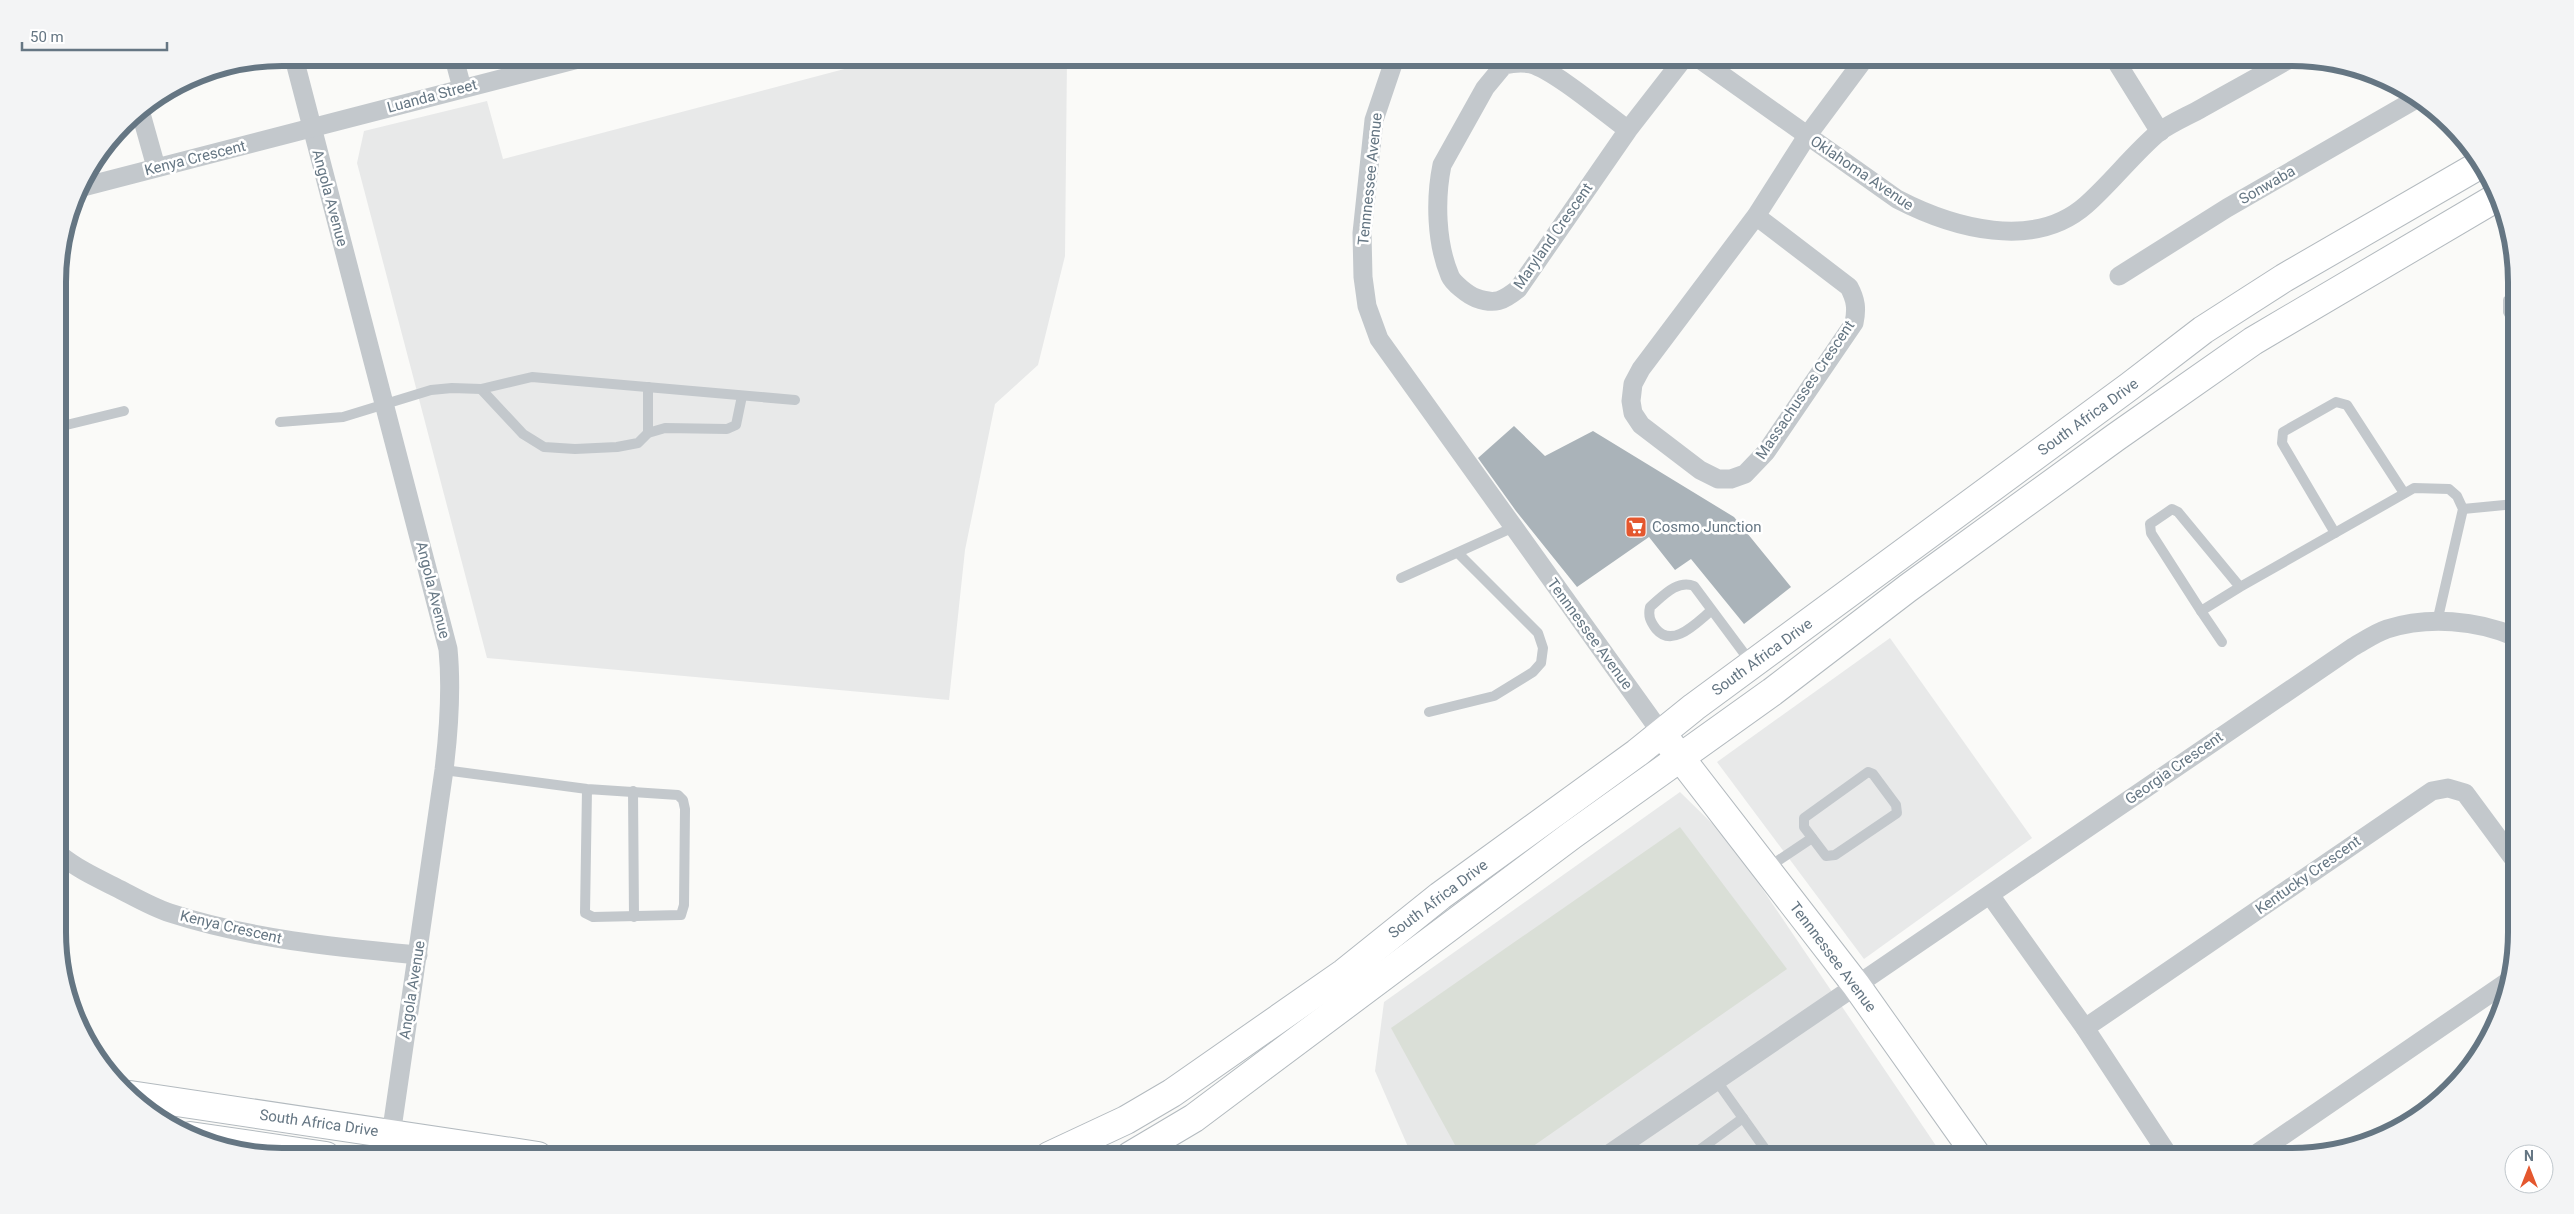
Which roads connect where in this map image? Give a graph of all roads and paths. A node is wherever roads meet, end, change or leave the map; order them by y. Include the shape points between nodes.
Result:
1 (296, 66) edge
2 (456, 66) edge
3 (535, 66) edge
4 (1392, 66) edge
5 (1503, 66) edge
6 (1536, 66) edge
7 (1678, 66) edge
8 (1709, 66) edge
9 (1859, 66) edge
10 (2119, 66) edge
11 (2278, 66) edge
12 (462, 88) junction
13 (2411, 102) edge
14 (142, 118) edge
15 (311, 128) junction
16 (1628, 130) junction
17 (2160, 132) junction
18 (1807, 136) junction
19 (156, 168) junction
20 (2475, 168) edge
21 (90, 185) edge
22 (2491, 201) edge
23 (1756, 216) junction
24 (2120, 276) dead end
25 (648, 387) junction
26 (481, 389) junction
27 (742, 396) junction
28 (795, 400) dead end
29 (386, 405) junction
30 (124, 411) dead end
31 (280, 422) dead end
32 (66, 425) edge
33 (648, 433) junction
34 (2404, 493) junction
35 (2508, 505) edge
36 (2463, 509) junction
37 (1514, 528) junction
38 (2335, 533) junction
39 (1458, 553) junction
40 (1401, 578) dead end
41 (2240, 587) junction
42 (1712, 610) junction
43 (2201, 611) junction
44 (2438, 622) junction
45 (2508, 634) edge
46 (2222, 642) dead end
47 (1752, 664) junction
48 (1429, 712) dead end
49 (1662, 734) junction
50 (1680, 758) junction
51 (444, 770) junction
52 (587, 789) junction
53 (633, 791) junction
54 (1812, 838) junction
55 (2508, 851) edge
56 (66, 859) edge
57 (1766, 869) junction
58 (1990, 895) junction
59 (634, 917) junction
60 (418, 955) junction
61 (1856, 985) junction
62 (2500, 986) edge
63 (2085, 1028) junction
64 (1716, 1080) junction
65 (145, 1098) edge
66 (1743, 1118) junction
67 (236, 1143) edge
68 (389, 1145) edge
69 (262, 1147) edge
70 (430, 1148) edge
71 (1066, 1148) edge
72 (1143, 1148) edge
73 (1618, 1148) edge
74 (1702, 1148) edge
75 (1764, 1148) edge
76 (1971, 1148) edge
77 (2165, 1148) edge
78 (2266, 1148) edge

1 - 15 street, Angola Avenue
2 - 12 street
3 - 12 street, Luanda Street
4 - 37 street, Tennnessee Avenue via 1374,120 1362,233 1367,306 1379,339
5 - 16 street, Maryland Crescent via 1486,88 1442,165 1439,178 1438,224 1450,278 1472,296 1490,303 1507,298 1518,289
6 - 16 street, Maryland Crescent
7 - 16 street, Maryland Crescent
8 - 18 street, Oklahoma Avenue
9 - 18 street, Massachusses Crescent
10 - 17 street
11 - 17 street, Oklahoma Avenue
12 - 15 street, Luanda Street
13 - 24 street, Sonwaba via 2227,208
14 - 19 street
15 - 19 street, Kenya Crescent
15 - 29 street, Angola Avenue
17 - 18 street, Oklahoma Avenue via 2086,205 2067,219 2046,228 2020,230 1973,228 1922,212 1897,199
18 - 23 street, Massachusses Crescent
19 - 21 street, Kenya Crescent
20 - 47 street, South Africa Drive via 2284,278 2203,330
22 - 50 street, South Africa Drive via 2253,341 2108,442
23 - 23 street, Massachusses Crescent via 1849,287 1856,299 1857,312 1854,324 1766,452 1745,474 1718,479 1700,470 1641,425 1633,413 1633,384 1641,368
25 - 26 lane via 532,377
25 - 27 lane
25 - 33 lane
26 - 29 lane via 431,390
26 - 33 lane via 523,434 544,447 617,447 638,443
27 - 28 lane
27 - 33 lane via 736,426 727,429 665,428
29 - 31 lane via 343,418
29 - 51 street, Angola Avenue via 448,649 451,714
30 - 32 lane
34 - 36 lane via 2414,488 2448,489 2457,496
34 - 38 lane
34 - 38 lane via 2347,405 2336,402 2282,432 2282,443
35 - 36 lane
36 - 44 lane
37 - 39 lane
37 - 49 street, Tennnessee Avenue
38 - 41 lane
39 - 40 lane
39 - 48 lane via 1538,633 1543,648 1541,663 1533,672 1494,696
41 - 43 lane
41 - 43 lane via 2178,512 2172,510 2164,514 2150,524 2151,533
42 - 42 lane via 1694,586 1687,583 1678,585 1650,607 1648,614 1662,636 1670,638
42 - 47 lane
43 - 46 lane
44 - 45 street, Georgia Crescent via 2476,624
44 - 58 street, Georgia Crescent via 2387,629 2353,646
47 - 49 street, South Africa Drive
49 - 50 street, Tennnessee Avenue
49 - 71 street, South Africa Drive via 1440,896 1344,973 1172,1093 1126,1120
50 - 57 street, Tennnessee Avenue
50 - 72 street, South Africa Drive via 1194,1118
51 - 52 lane
51 - 60 street, Angola Avenue
52 - 53 lane
52 - 59 lane via 583,910 593,917
53 - 59 lane
53 - 59 lane via 672,793 682,800 685,809 682,913 675,917
54 - 54 lane via 1803,823 1806,815 1868,772 1873,774 1897,807 1896,814 1836,855 1824,854
54 - 57 lane
55 - 63 street, Kentucky Crescent via 2465,793 2448,788 2432,791
56 - 60 street, Kenya Crescent via 130,895 168,912 207,924 331,947
57 - 61 street, Tennnessee Avenue
58 - 61 street, Georgia Crescent
58 - 63 street
60 - 68 street, Angola Avenue
61 - 64 street, Georgia Crescent
61 - 76 street, Tennnessee Avenue
62 - 78 street
63 - 77 street
64 - 66 lane
64 - 73 street, Georgia Crescent
65 - 68 street, South Africa Drive
66 - 74 lane
66 - 75 lane
67 - 69 street, South Africa Drive
68 - 70 street, South Africa Drive

